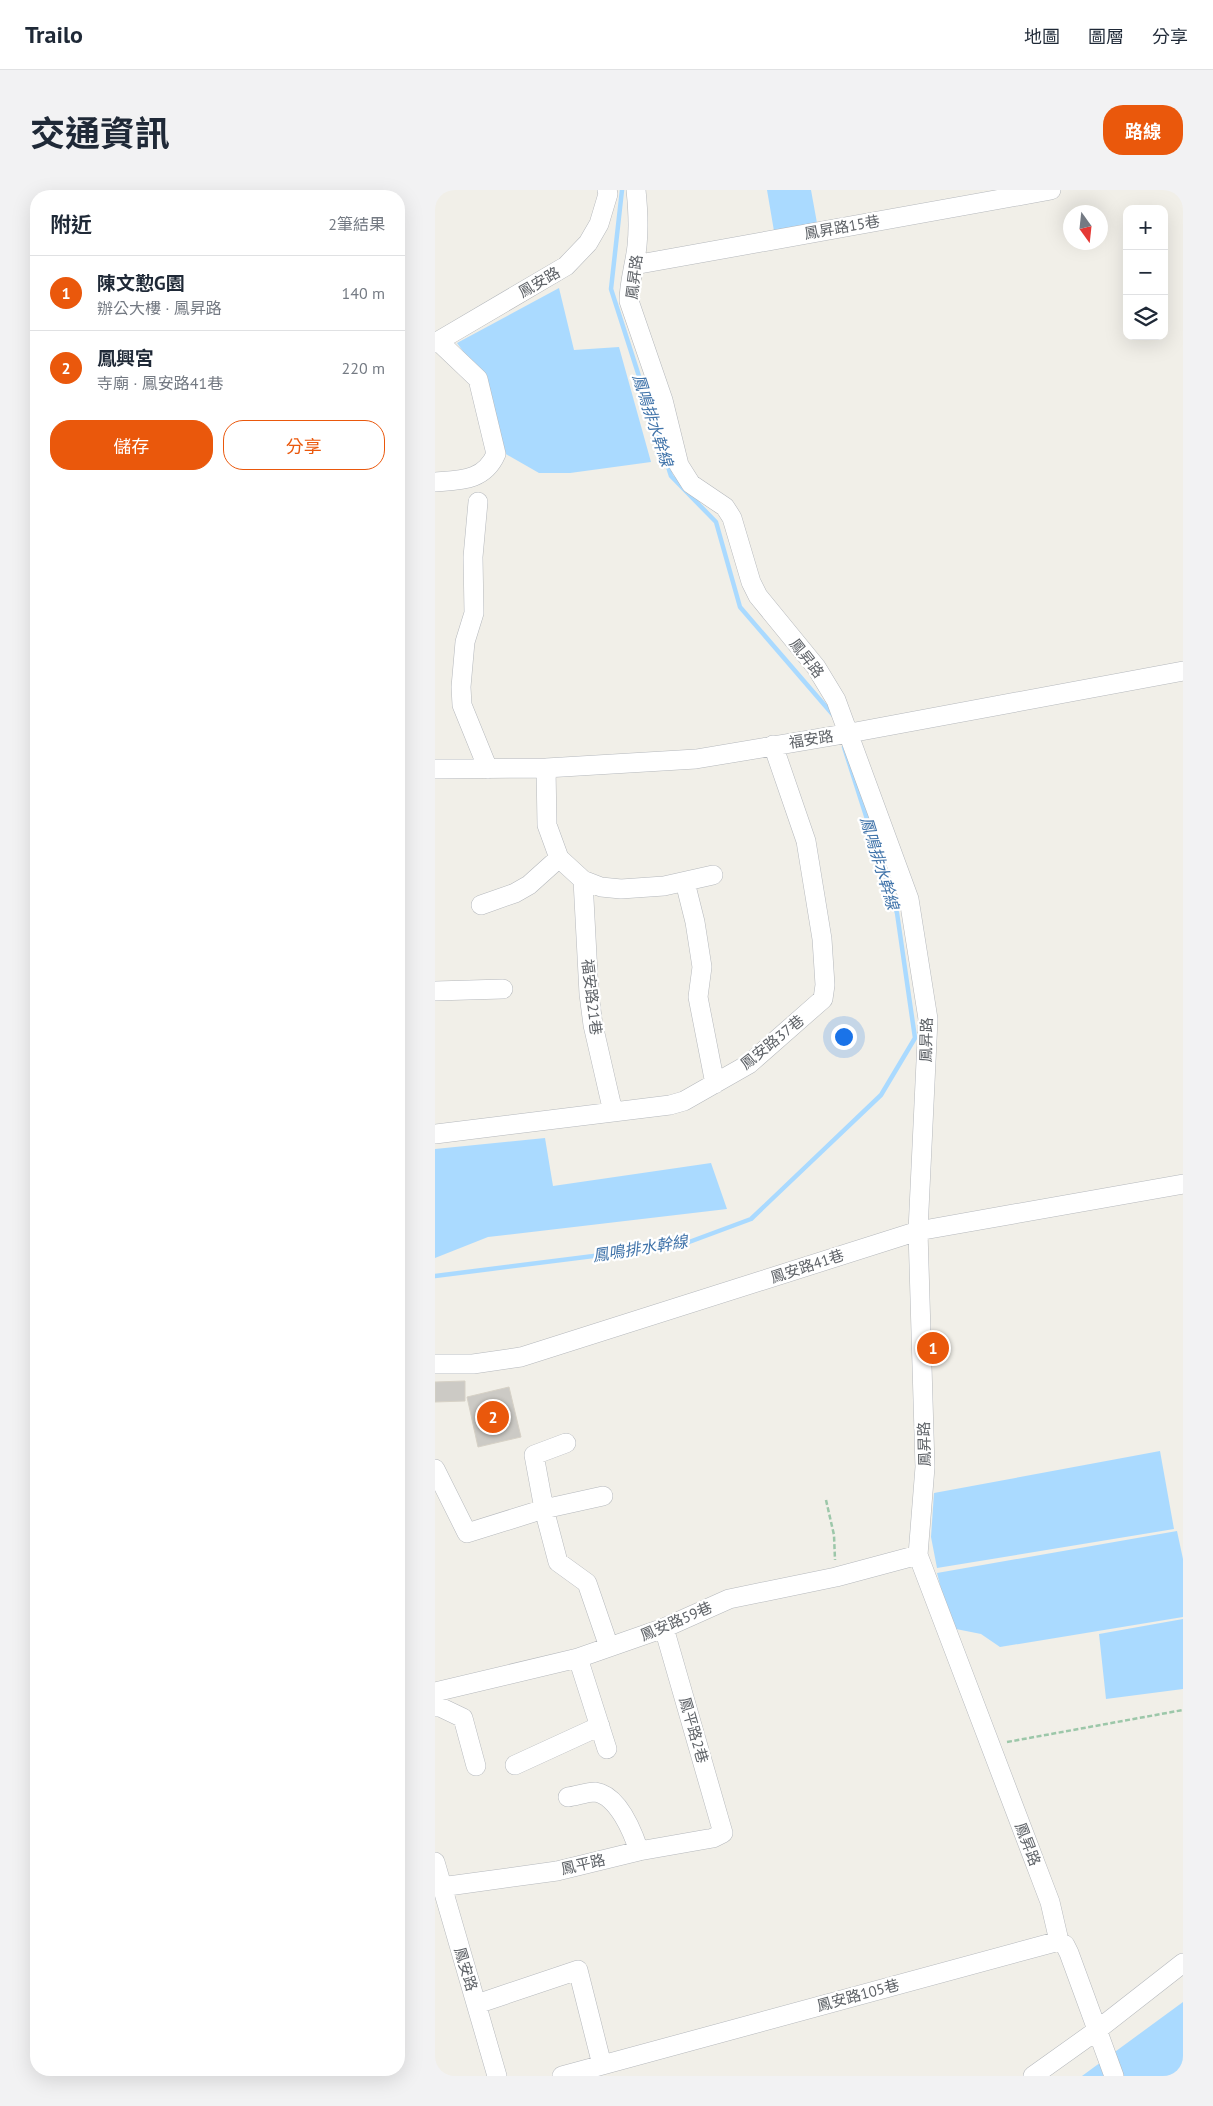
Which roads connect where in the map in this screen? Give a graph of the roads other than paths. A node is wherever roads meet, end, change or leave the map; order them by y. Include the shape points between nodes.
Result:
1 (607, 190) edge
2 (636, 190) edge
3 (1051, 190) edge
4 (634, 265) junction
5 (437, 342) edge
6 (435, 482) edge
7 (478, 502) dead end
8 (1183, 671) edge
9 (850, 733) junction
10 (773, 745) junction
11 (546, 768) junction
12 (435, 769) edge
13 (488, 769) junction
14 (559, 858) junction
15 (713, 875) dead end
16 (583, 880) junction
17 (685, 882) junction
18 (481, 905) dead end
19 (503, 989) dead end
20 (435, 991) edge
21 (715, 1084) junction
22 (613, 1112) junction
23 (435, 1134) edge
24 (1183, 1184) edge
25 (918, 1231) junction
26 (435, 1364) edge
27 (566, 1442) dead end
28 (435, 1469) edge
29 (603, 1496) dead end
30 (544, 1509) junction
31 (918, 1556) junction
32 (664, 1628) junction
33 (609, 1648) junction
34 (578, 1658) junction
35 (435, 1692) edge
36 (435, 1708) edge
37 (600, 1726) junction
38 (607, 1749) dead end
39 (515, 1765) dead end
40 (476, 1766) dead end
41 (568, 1797) dead end
42 (723, 1833) joint
43 (639, 1851) junction
44 (437, 1875) edge
45 (1059, 1941) junction
46 (1183, 1963) edge
47 (477, 2004) junction
48 (1100, 2040) junction
49 (602, 2065) junction
50 (497, 2076) edge
51 (562, 2076) edge
52 (1033, 2076) edge
53 (1114, 2076) edge

1 - 5 street, 鳳安路 via 599,224 588,243 566,266
2 - 4 street, 鳳昇路 via 639,214
3 - 4 street, 鳳昇路15巷
4 - 9 street, 鳳昇路 via 629,301 663,400 679,465 691,484 725,507 732,518 758,596 816,667 836,700
5 - 6 street via 477,379 496,454 491,465 473,477
7 - 13 street via 473,557 474,612 465,642 461,695
8 - 9 street, 福安路
9 - 10 street, 福安路
9 - 25 street, 鳳昇路 via 909,899 928,1019
10 - 11 street, 福安路 via 696,759
10 - 21 street, 鳳安路37巷 via 806,841 822,939 825,992 823,999 749,1064
11 - 13 street, 福安路
11 - 14 street via 547,825
12 - 13 street, 福安路
14 - 16 street
14 - 18 street via 515,893
15 - 17 street
16 - 17 street via 601,887 621,889
16 - 22 street, 福安路21巷 via 593,1025
17 - 21 street via 702,967 698,996
19 - 20 street
21 - 22 street, 鳳安路37巷 via 684,1101
22 - 23 street, 鳳安路37巷
24 - 25 street, 鳳安路41巷
25 - 26 street, 鳳安路41巷 via 521,1357 473,1364
25 - 31 street, 鳳昇路 via 925,1467
27 - 30 street via 534,1456
28 - 30 street via 467,1532
29 - 30 street
30 - 33 street via 558,1562 587,1583
31 - 32 street, 鳳安路59巷 via 729,1598
31 - 45 street, 鳳昇路 via 1050,1902
32 - 33 street, 鳳安路59巷
32 - 42 street, 鳳平路2巷
33 - 34 street, 鳳安路59巷
34 - 35 street, 鳳安路59巷
34 - 37 street
36 - 40 street via 440,1707 463,1718
37 - 38 street
37 - 39 street
41 - 43 street via 596,1792 610,1799 631,1828
42 - 43 street, 鳳平路 via 713,1838
43 - 44 street, 鳳平路 via 557,1870
44 - 47 street, 鳳安路
45 - 48 street via 1069,1953
45 - 49 street, 鳳安路105巷
46 - 48 street
47 - 49 street via 578,1970
47 - 50 street, 鳳安路
48 - 52 street
48 - 53 street
49 - 51 street, 鳳安路105巷

